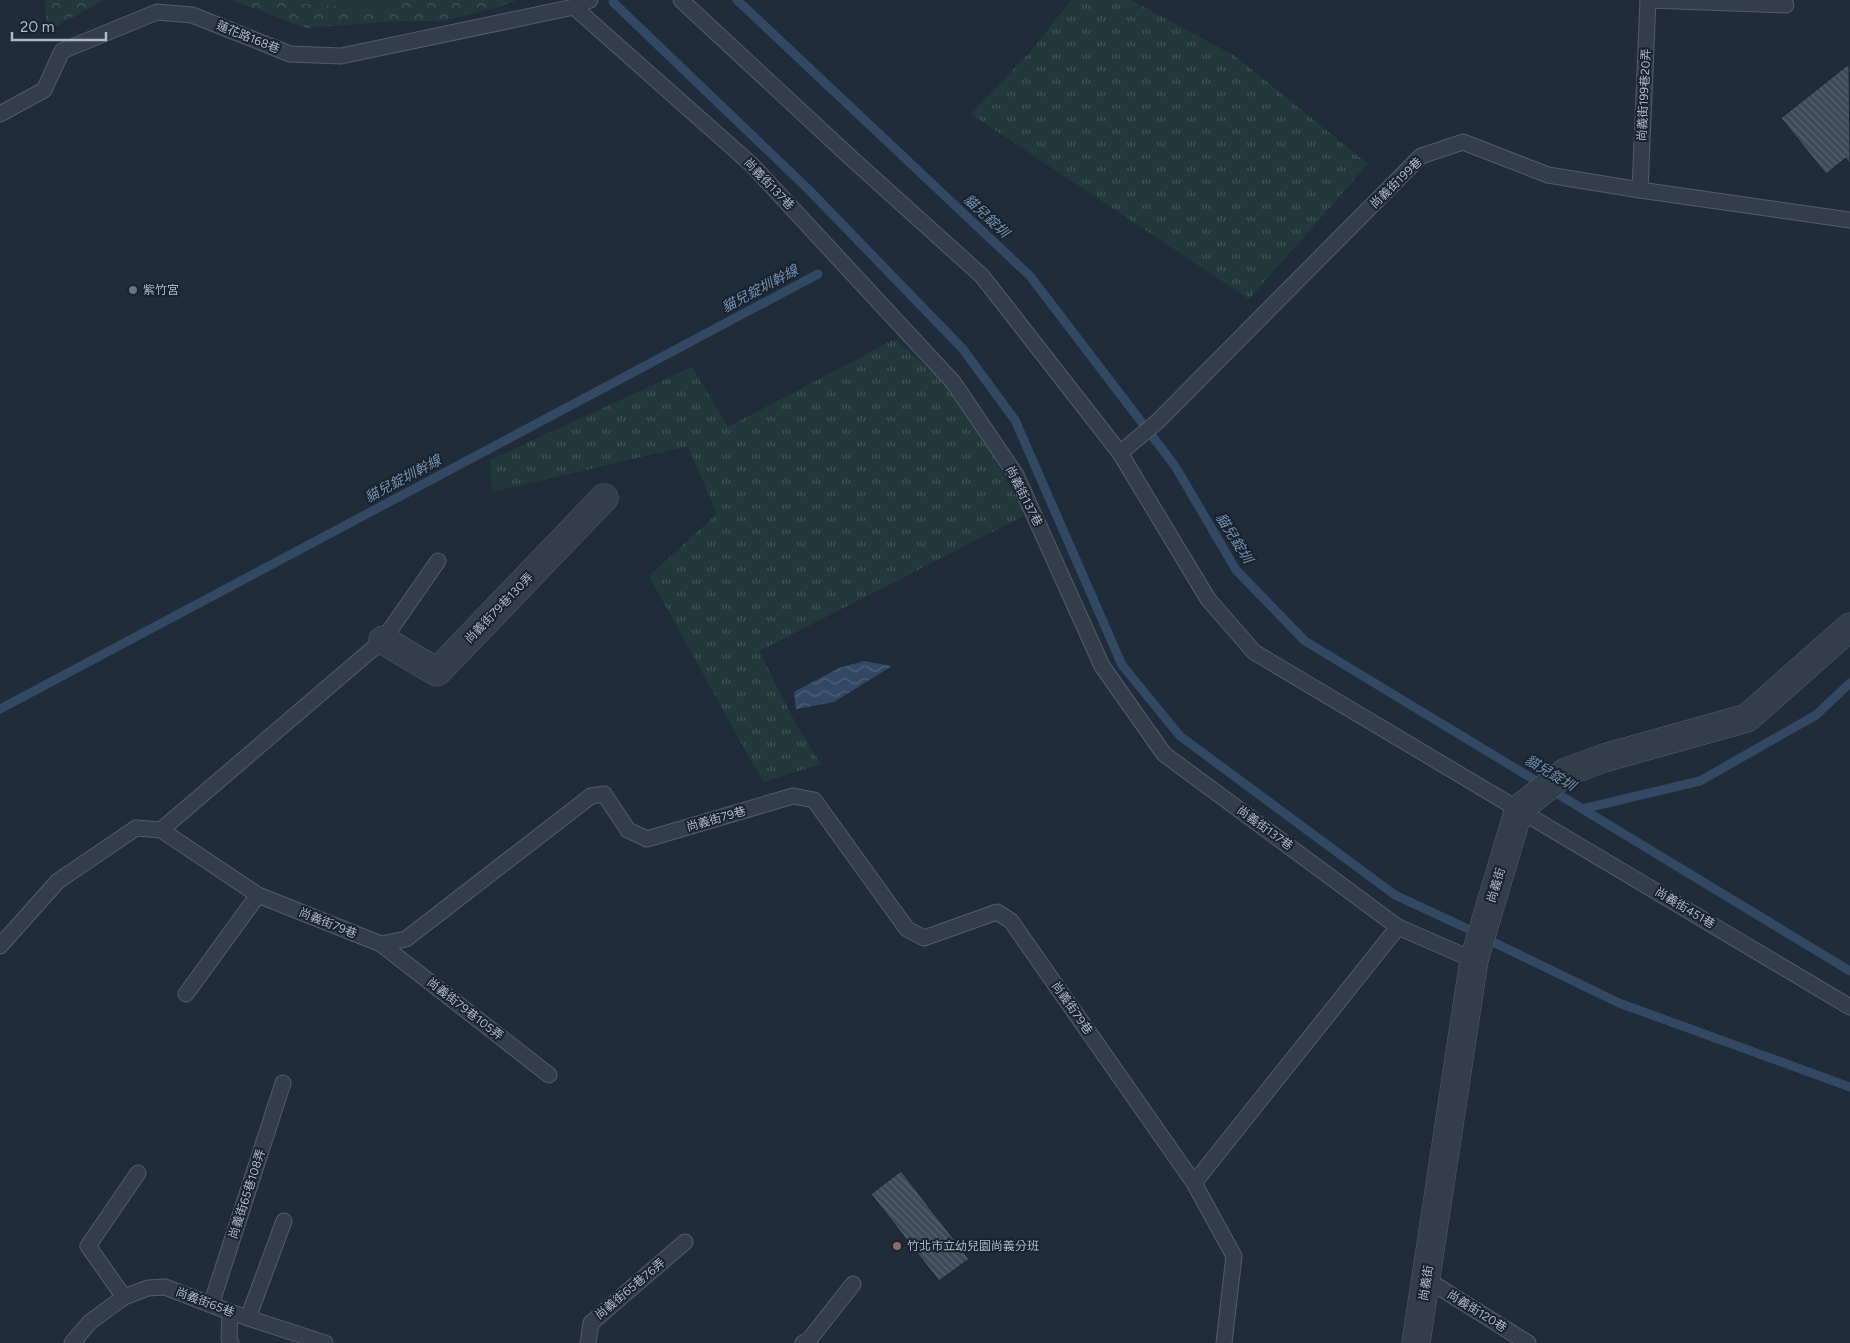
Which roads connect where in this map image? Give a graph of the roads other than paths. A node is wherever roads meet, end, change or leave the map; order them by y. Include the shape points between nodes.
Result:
1 (590, 0) edge
2 (681, 0) edge
3 (1648, 0) edge
4 (1786, 5) dead end
5 (574, 8) junction
6 (0, 114) edge
7 (1640, 190) junction
8 (1850, 220) edge
9 (1120, 454) junction
10 (604, 498) dead end
11 (438, 562) dead end
12 (1850, 627) edge
13 (383, 640) junction
14 (1519, 809) junction
15 (161, 830) junction
16 (258, 895) junction
17 (1398, 927) junction
18 (381, 944) junction
19 (0, 946) edge
20 (1474, 960) junction
21 (186, 994) dead end
22 (1850, 1007) edge
23 (550, 1075) dead end
24 (283, 1084) dead end
25 (138, 1173) dead end
26 (1194, 1183) junction
27 (284, 1221) dead end
28 (685, 1242) dead end
29 (1426, 1279) junction
30 (853, 1284) dead end
31 (124, 1297) junction
32 (210, 1305) junction
33 (230, 1312) junction
34 (248, 1318) junction
35 (72, 1343) edge
36 (231, 1343) edge
37 (324, 1343) edge
38 (588, 1343) edge
39 (803, 1343) edge
40 (1224, 1343) edge
41 (1416, 1343) edge
42 (1528, 1343) edge

1 - 5 lane, 蓮花路168巷
2 - 9 lane via 982,276
3 - 4 lane
3 - 7 lane, 尚義街199巷20弄
5 - 6 lane, 蓮花路168巷 via 341,56 290,54 192,15 157,12 62,51 44,90
5 - 17 lane, 尚義街137巷 via 752,165 953,382 1016,475 1102,666 1164,754
7 - 8 lane, 尚義街199巷
7 - 9 lane, 尚義街199巷 via 1548,175 1463,142 1421,156 1157,422
9 - 14 lane via 1208,599 1254,652
10 - 13 street, 尚義街79巷130弄 via 437,672
11 - 13 lane
12 - 14 street via 1747,718 1604,758 1566,772
13 - 15 lane
14 - 20 street, 尚義街
14 - 22 lane, 尚義街451巷
15 - 16 lane, 尚義街79巷
15 - 19 lane, 尚義街79巷 via 136,828 58,881
16 - 18 lane, 尚義街79巷
16 - 21 lane
17 - 20 lane, 尚義街137巷
17 - 26 lane
18 - 23 lane, 尚義街79巷105弄
18 - 26 lane, 尚義街79巷 via 406,939 591,796 604,794 628,830 647,839 793,796 814,800 907,929 924,938 997,912 1011,921
20 - 29 street, 尚義街
24 - 32 lane, 尚義街65巷108弄
25 - 31 lane via 88,1246
26 - 40 lane, 尚義街79巷 via 1234,1256
27 - 34 lane
28 - 38 lane, 尚義街65巷76弄 via 590,1323
29 - 41 street, 尚義街
29 - 42 lane, 尚義街120巷
30 - 39 lane via 809,1340
31 - 32 lane, 尚義街65巷 via 165,1286
31 - 35 lane, 尚義街65巷 via 90,1322
32 - 33 lane, 尚義街65巷
33 - 34 lane, 尚義街65巷
33 - 36 lane
34 - 37 lane, 尚義街65巷

